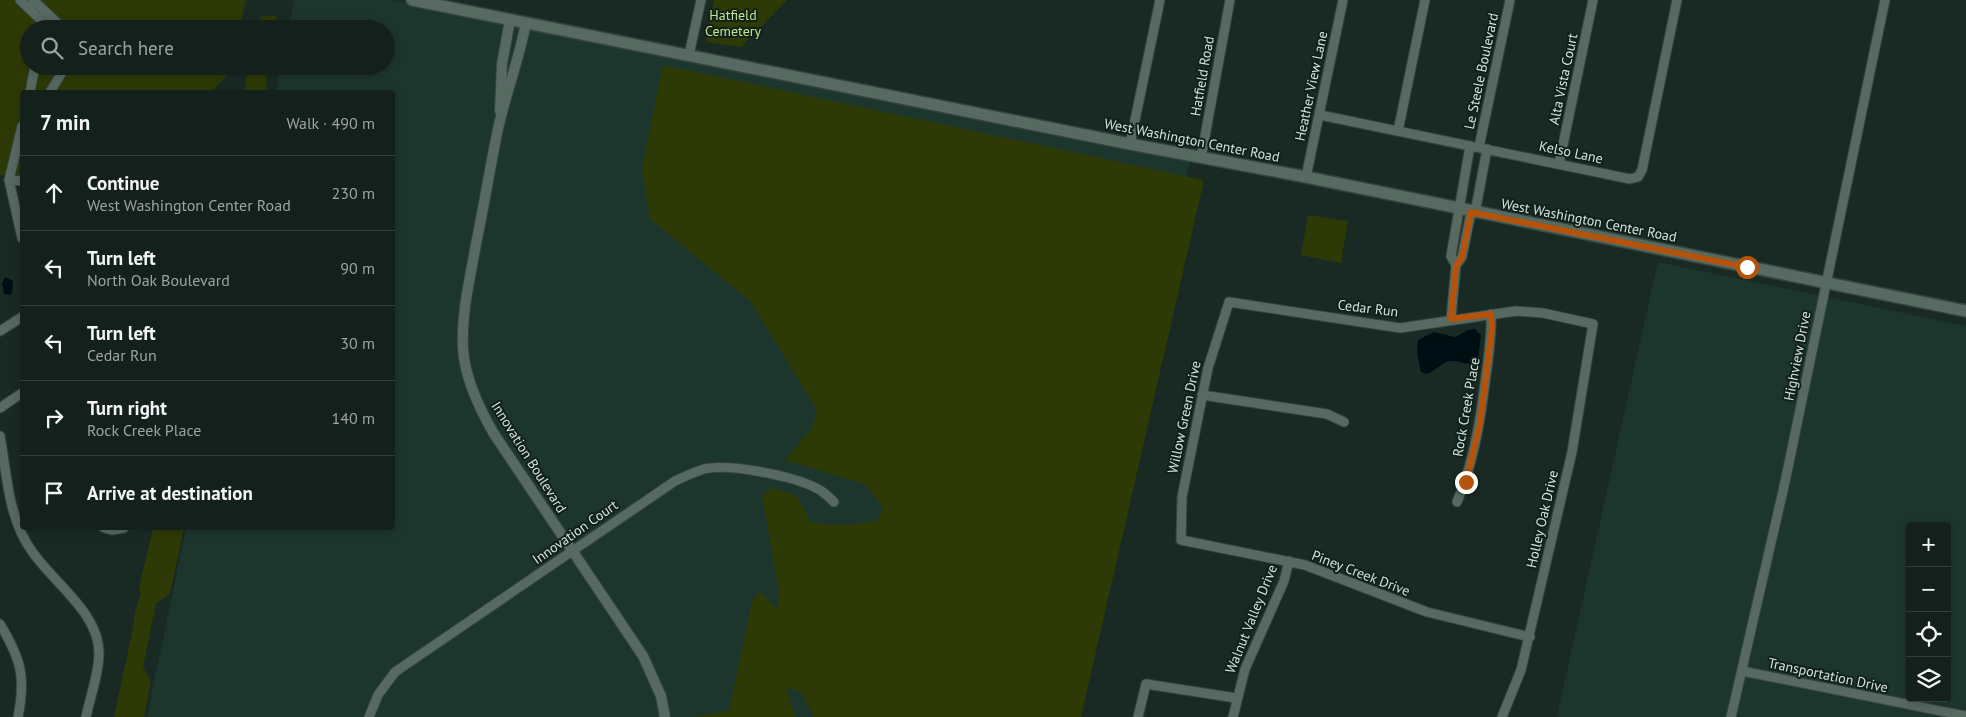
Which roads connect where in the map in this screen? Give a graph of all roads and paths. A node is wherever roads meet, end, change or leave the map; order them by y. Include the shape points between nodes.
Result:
1 (20, 0) edge
2 (33, 0) edge
3 (412, 0) edge
4 (700, 0) edge
5 (1160, 0) edge
6 (1230, 0) edge
7 (1343, 0) edge
8 (1425, 0) edge
9 (1510, 0) edge
10 (1593, 0) edge
11 (1677, 0) edge
12 (1885, 0) edge
13 (41, 20) edge
14 (54, 20) edge
15 (510, 20) junction
16 (526, 23) junction
17 (690, 55) junction
18 (33, 75) edge
19 (60, 75) edge
20 (30, 90) edge
21 (51, 90) edge
22 (1320, 115) junction
23 (499, 127) junction
24 (1398, 131) junction
25 (20, 134) edge
26 (1130, 144) junction
27 (1479, 148) junction
28 (1201, 158) junction
29 (1559, 164) junction
30 (1306, 177) junction
31 (8, 180) junction
32 (20, 181) edge
33 (1458, 209) junction
34 (1473, 212) junction
35 (20, 230) edge
36 (1456, 266) junction
37 (1826, 282) junction
38 (1229, 302) joint
39 (1966, 311) edge
40 (1491, 314) junction
41 (20, 318) edge
42 (1451, 319) junction
43 (1593, 324) joint
44 (0, 331) edge
45 (20, 394) edge
46 (1202, 395) junction
47 (0, 408) edge
48 (1344, 422) dead end
49 (0, 436) edge
50 (834, 502) dead end
51 (1457, 502) dead end
52 (20, 529) edge
53 (20, 530) edge
54 (1181, 540) joint
55 (572, 551) junction
56 (1289, 561) junction
57 (0, 624) edge
58 (1530, 636) junction
59 (1742, 671) junction
60 (1236, 698) junction
61 (1966, 716) edge
62 (18, 717) edge
63 (86, 717) edge
64 (369, 717) edge
65 (665, 717) edge
66 (1138, 717) edge
67 (1233, 717) edge
68 (1502, 717) edge
69 (1731, 717) edge

1 - 13 street
2 - 14 street
3 - 15 main road, West Washington Center Road
4 - 17 street
5 - 26 street
6 - 28 street, Hatfield Road
7 - 22 street, Heather View Lane
8 - 24 street
9 - 27 street, Le Steele Boulevard
10 - 29 street, Alta Vista Court
11 - 29 street, Kelso Lane via 1638,177 1630,179
12 - 37 street, Highview Drive
15 - 16 main road, West Washington Center Road
15 - 23 street, Innovation Boulevard via 502,64
16 - 17 main road, West Washington Center Road
16 - 23 street, Innovation Boulevard via 517,68
17 - 26 main road, West Washington Center Road
18 - 20 street
19 - 21 street
22 - 24 street, Kelso Lane
22 - 30 street, Heather View Lane
23 - 55 street, Innovation Boulevard via 467,293 463,351 482,414
24 - 27 street, Kelso Lane
25 - 31 street
26 - 28 main road, West Washington Center Road
27 - 29 street, Kelso Lane
27 - 33 street, Le Steele Boulevard
27 - 34 street, Le Steele Boulevard
28 - 30 main road, West Washington Center Road
30 - 33 main road, West Washington Center Road
31 - 32 street
31 - 35 street
33 - 34 main road, West Washington Center Road
33 - 36 street, Le Steele Boulevard via 1451,256
34 - 36 street, Le Steele Boulevard via 1462,257
34 - 37 main road, West Washington Center Road
36 - 42 street
37 - 39 main road, West Washington Center Road
37 - 59 street, Highview Drive
38 - 42 street, Cedar Run via 1400,328
38 - 46 street, Willow Green Drive
40 - 42 street, Cedar Run
40 - 43 street, Cedar Run via 1516,311 1543,313
40 - 51 street, Rock Creek Place via 1480,423 1466,482
41 - 44 street
43 - 58 street, Holley Oak Drive via 1572,452
45 - 47 street
46 - 48 street via 1327,414
46 - 54 street, Willow Green Drive via 1182,497
49 - 52 street
50 - 55 street, Innovation Court via 817,488 798,481 721,467 703,470 675,481
53 - 63 street via 35,557 95,629 99,656
54 - 56 street, Piney Creek Drive
55 - 64 street, Innovation Court via 395,672 378,694
55 - 65 street, Innovation Boulevard via 643,656 661,696
56 - 58 street, Piney Creek Drive via 1427,612
56 - 60 street, Walnut Valley Drive via 1284,581 1245,669
57 - 62 street via 21,670 23,691
58 - 68 street, Holley Oak Drive via 1521,670
59 - 61 street, Transportation Drive
59 - 69 street, Highview Drive
60 - 66 street via 1146,684
60 - 67 street, Walnut Valley Drive

